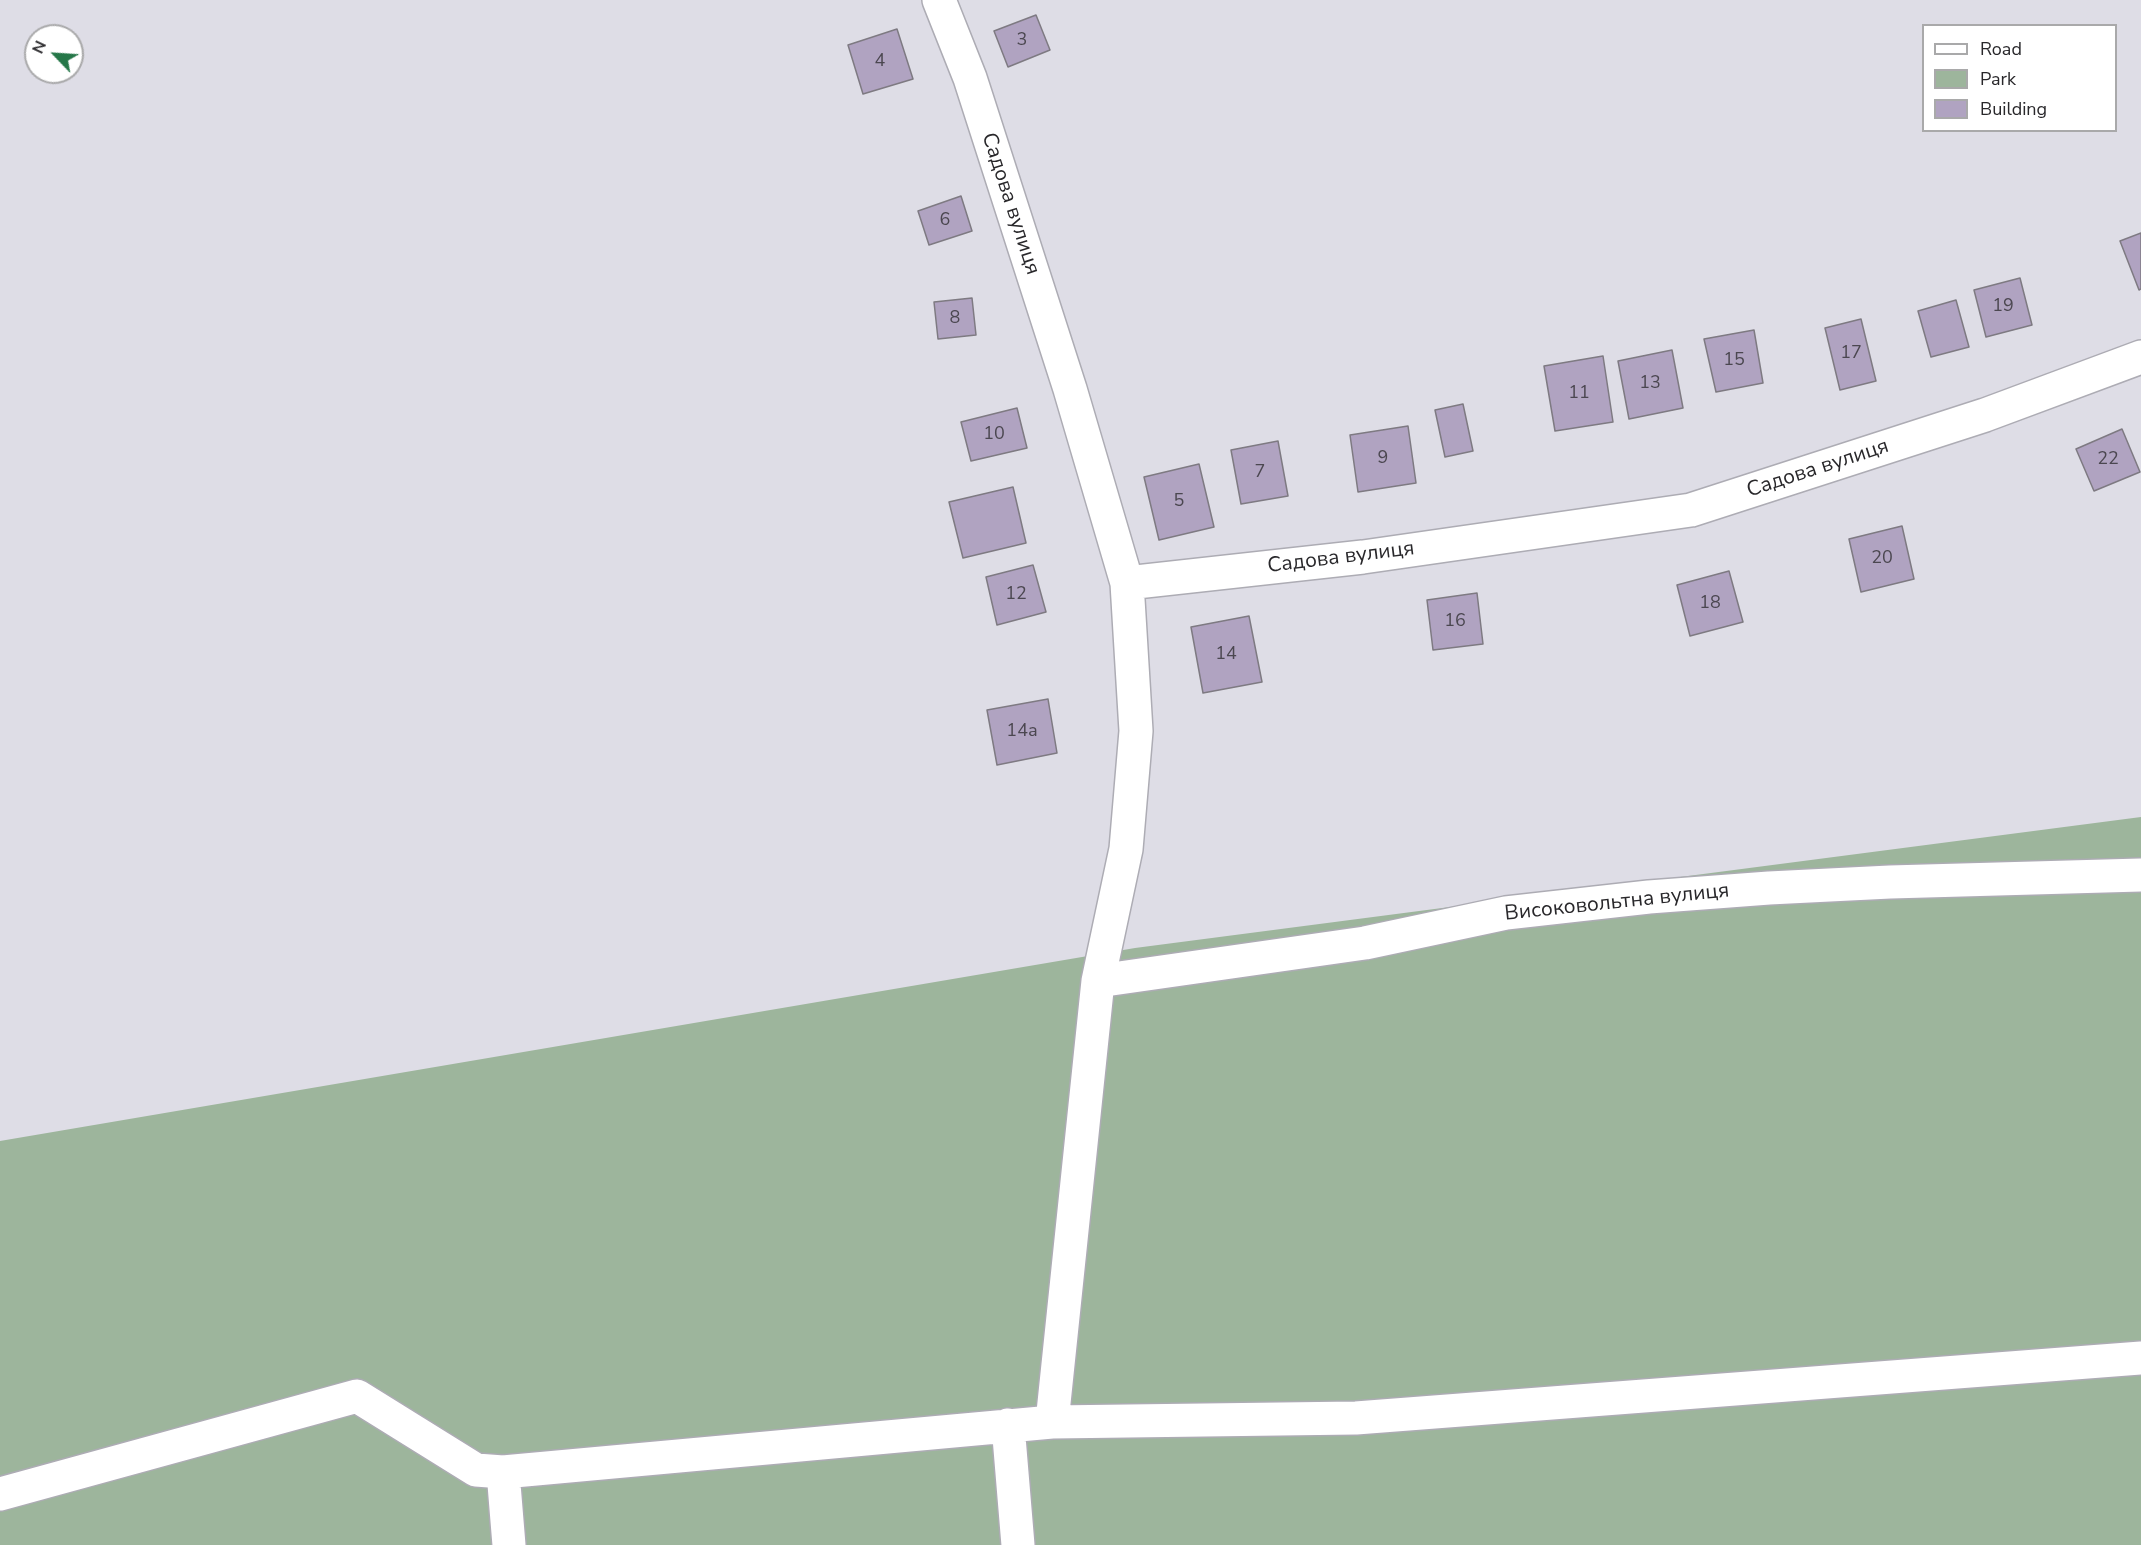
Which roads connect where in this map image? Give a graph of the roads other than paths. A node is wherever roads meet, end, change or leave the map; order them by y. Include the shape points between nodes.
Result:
1 (939, 0) edge
2 (2141, 357) edge
3 (1127, 583) junction
4 (2141, 874) edge
5 (1098, 981) junction
6 (2141, 1358) edge
7 (1052, 1422) junction
8 (1008, 1425) junction
9 (503, 1472) junction
10 (0, 1494) edge
11 (509, 1545) edge
12 (1018, 1545) edge

1 - 3 street, Садова вулиця via 973,90 1070,389
2 - 3 street, Садова вулиця via 1985,415 1691,510 1363,557
3 - 5 street via 1136,731 1126,849
4 - 5 street, Високовольтна вулиця via 1879,882 1649,897 1506,913 1365,943
5 - 7 street
6 - 7 street via 1356,1418
7 - 8 street
8 - 9 street
8 - 12 street
9 - 10 street via 476,1470 357,1396
9 - 11 street

